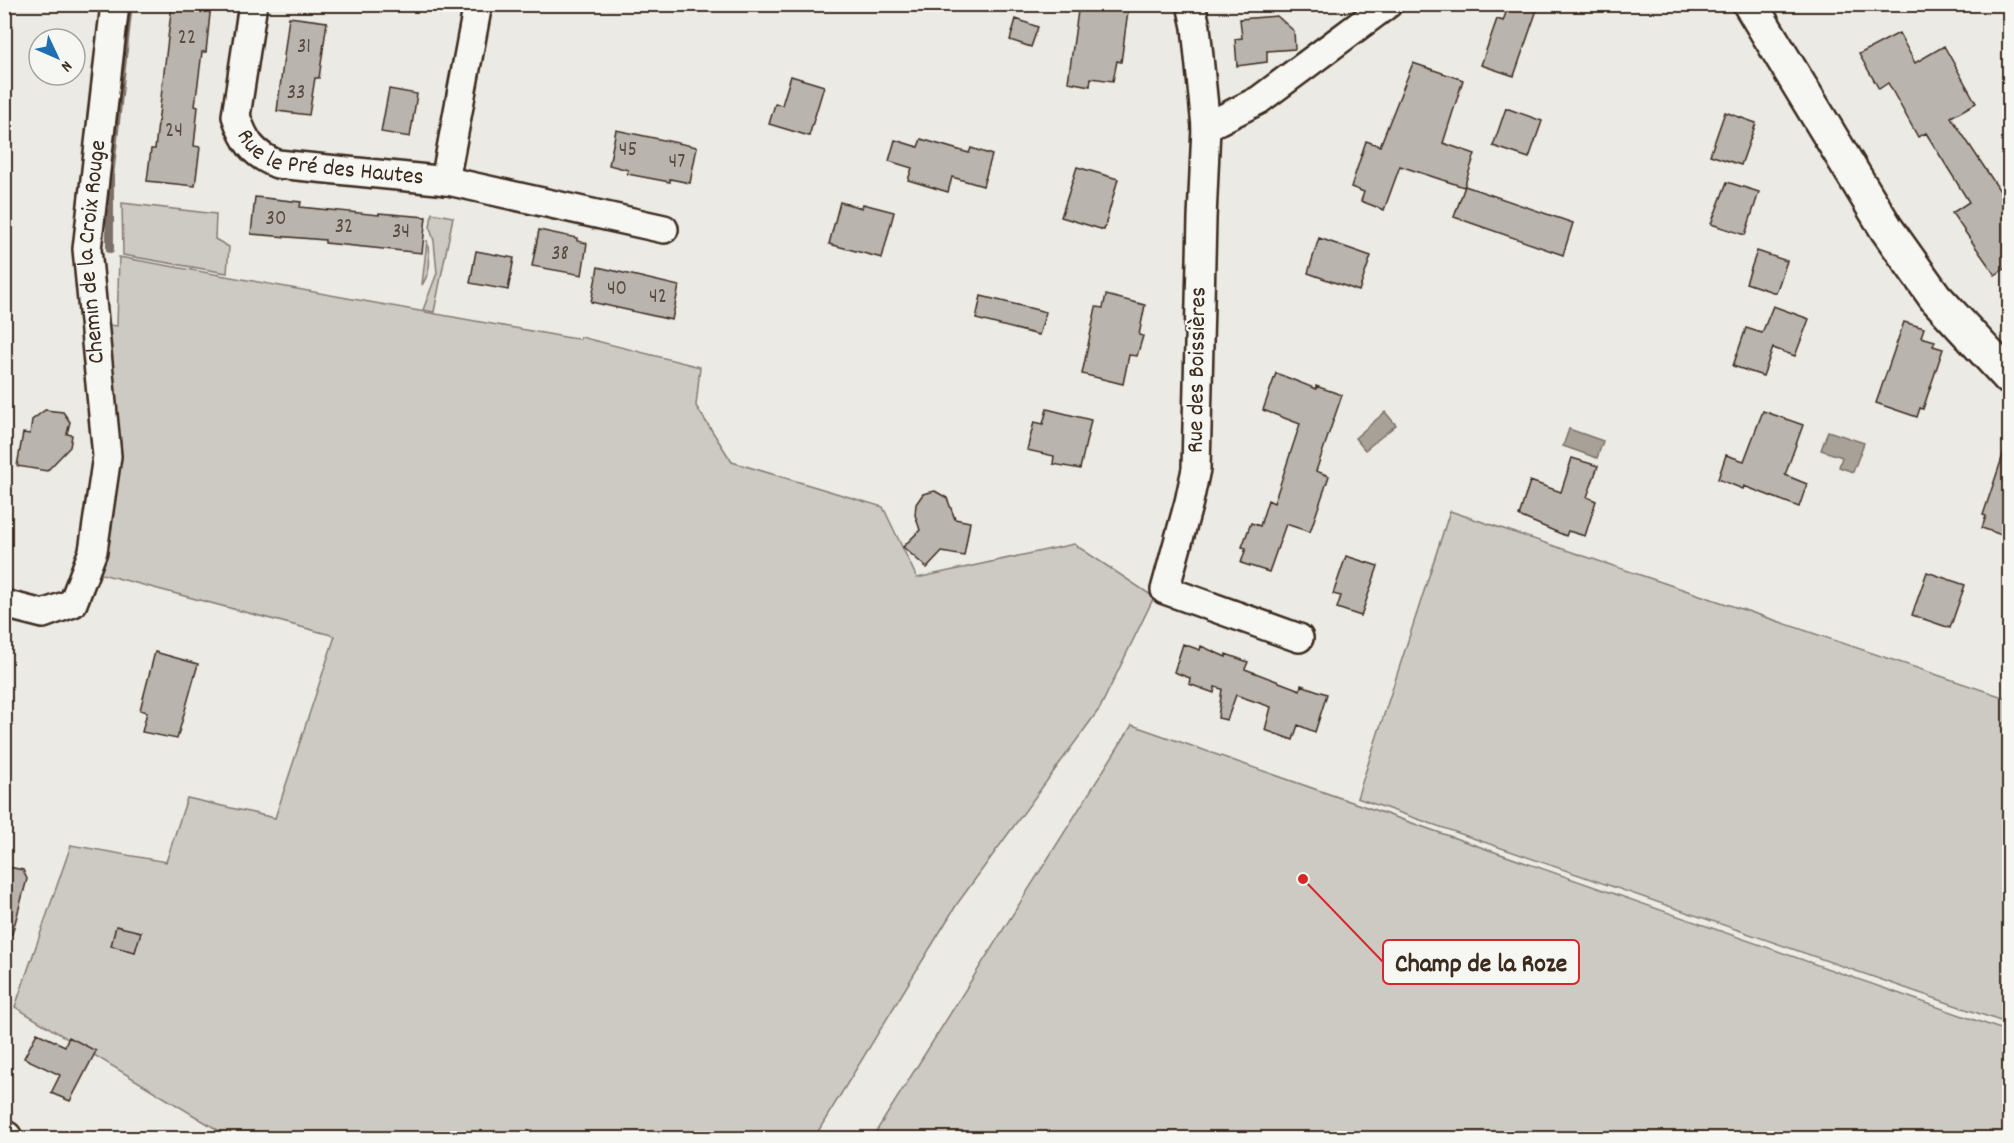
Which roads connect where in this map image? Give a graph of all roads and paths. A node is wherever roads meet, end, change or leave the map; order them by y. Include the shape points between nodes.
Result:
1 (115, 4) edge
2 (253, 4) edge
3 (478, 4) edge
4 (1191, 4) edge
5 (1388, 4) edge
6 (1750, 4) edge
7 (1206, 127) junction
8 (445, 181) junction
9 (664, 229) dead end
10 (2010, 378) edge
11 (4, 604) edge
12 (1299, 638) dead end

1 - 11 street, Chemin de la Croix Rouge via 87,249 107,456 93,551 73,603 43,614
2 - 8 street, Rue le Pré des Hautes via 236,116 250,146 263,158 277,164
3 - 8 street, Rue le Pré des Hautes
4 - 7 street, Rue des Boissières
5 - 7 street via 1259,100
6 - 10 street via 1886,228 1935,297
7 - 12 street, Rue des Boissières via 1196,469 1164,590
8 - 9 street, Rue le Pré des Hautes

